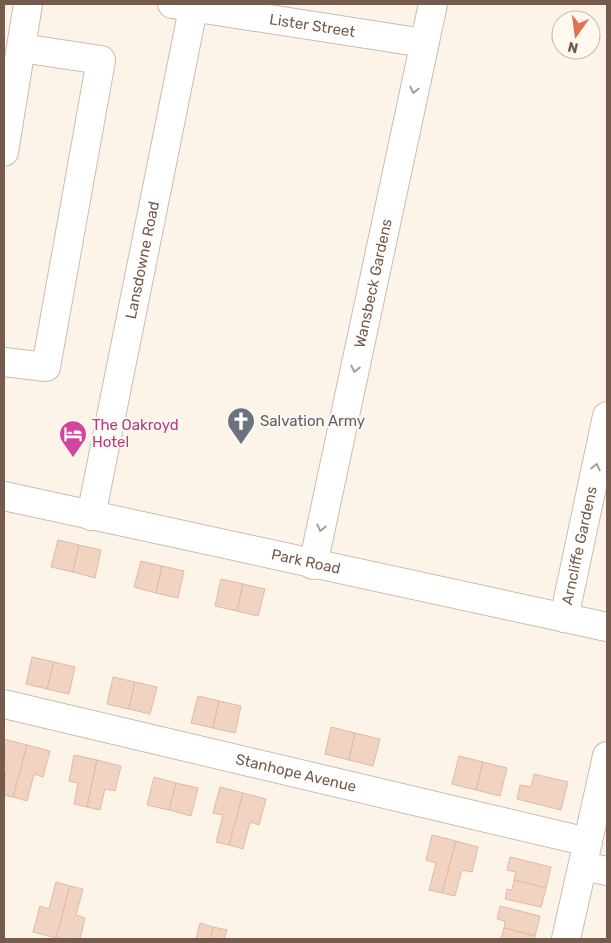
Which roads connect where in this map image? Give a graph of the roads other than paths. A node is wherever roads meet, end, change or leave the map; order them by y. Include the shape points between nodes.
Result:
1 (28, 4) edge
2 (433, 4) edge
3 (187, 5) edge
4 (424, 43) junction
5 (21, 48) junction
6 (4, 152) edge
7 (4, 362) edge
8 (607, 416) edge
9 (4, 496) edge
10 (91, 516) junction
11 (313, 565) junction
12 (564, 618) junction
13 (607, 627) edge
14 (4, 704) edge
15 (607, 756) edge
16 (593, 860) edge
17 (566, 939) edge

1 - 5 street
2 - 4 street, Wansbeck Gardens
3 - 4 street, Lister Street
3 - 10 street, Lansdowne Road
4 -> 11 street, Wansbeck Gardens
5 - 6 street
5 - 7 street via 100,60 46,367
12 -> 8 street, Arncliffe Gardens
9 - 10 street, Park Road
10 - 11 street, Park Road
11 - 12 street, Park Road
12 - 13 street, Park Road
14 - 16 street, Stanhope Avenue
15 - 16 street
16 - 17 street

